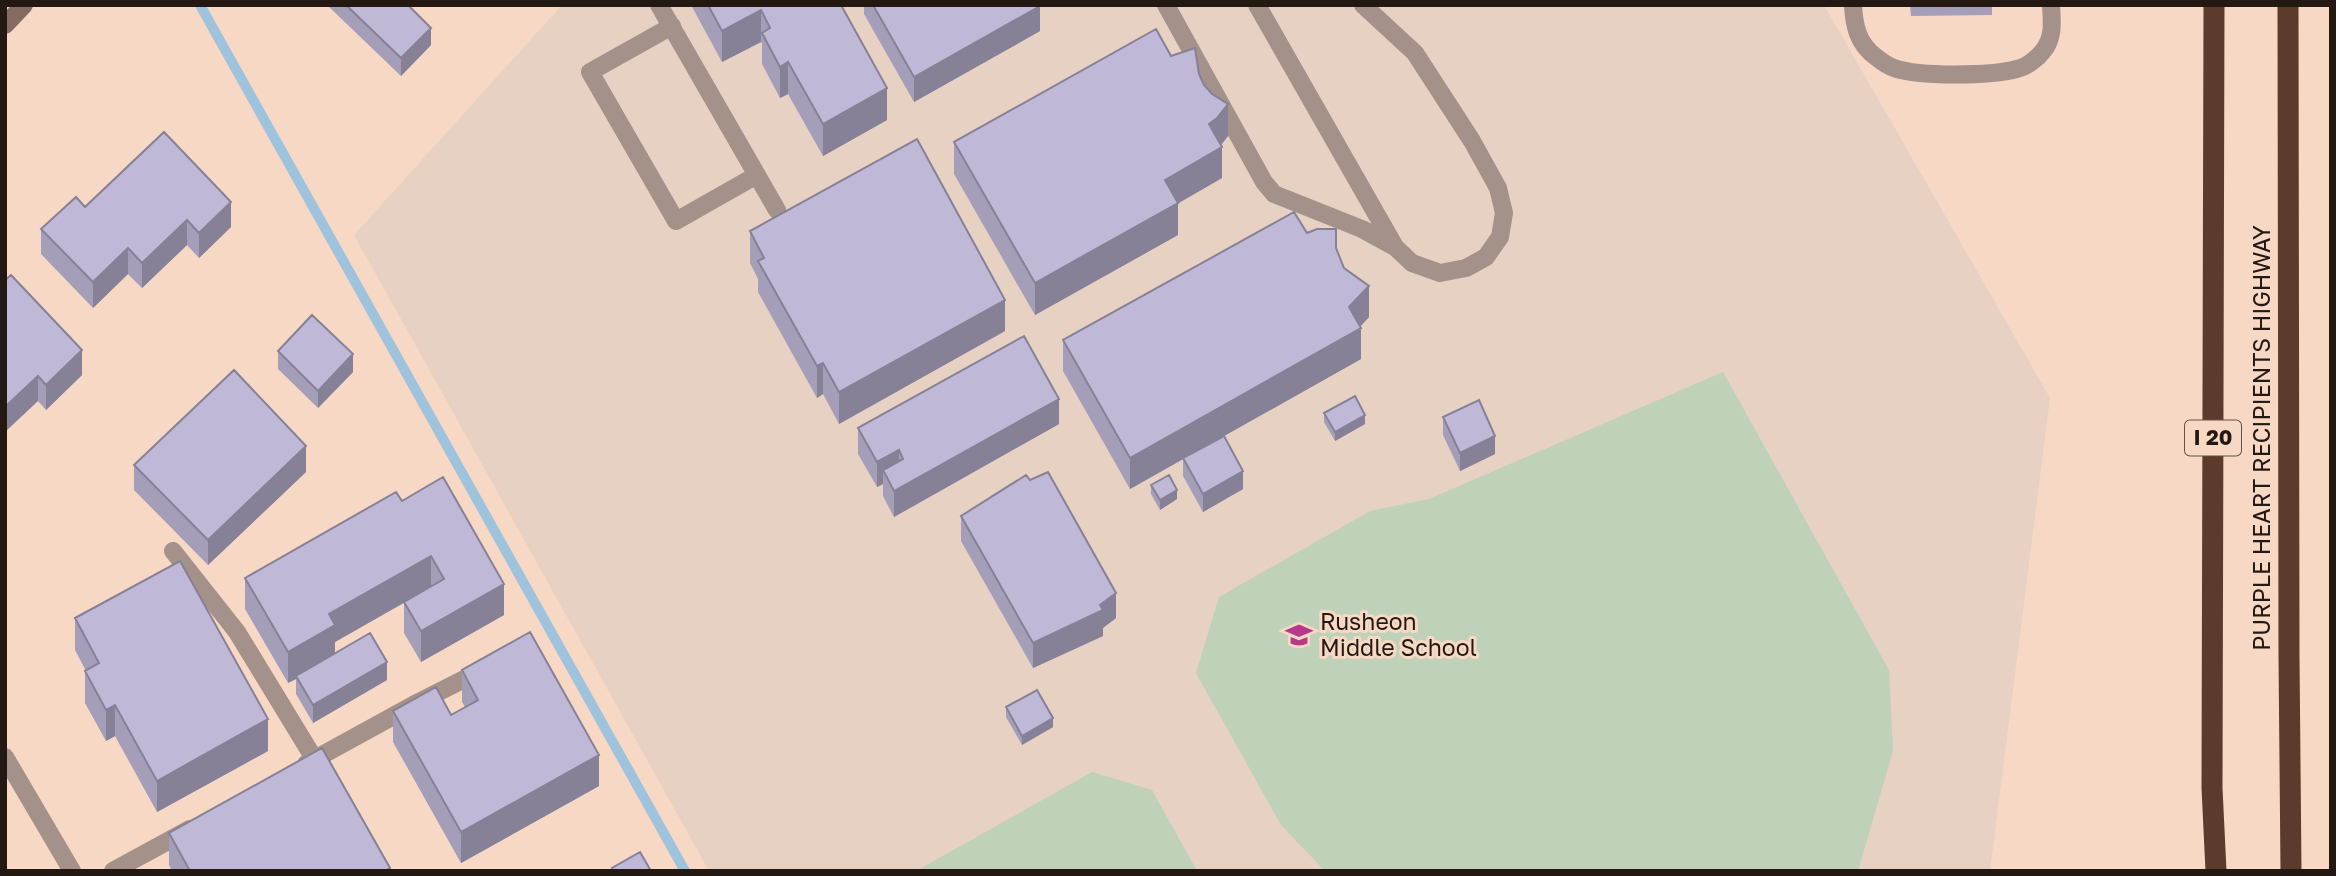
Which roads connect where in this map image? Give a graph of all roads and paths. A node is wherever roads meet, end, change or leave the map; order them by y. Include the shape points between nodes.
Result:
1 (24, 5) edge
2 (659, 5) edge
3 (1166, 5) edge
4 (1257, 5) edge
5 (1363, 5) edge
6 (1853, 5) edge
7 (2051, 5) edge
8 (2214, 5) edge
9 (2288, 5) edge
10 (5, 26) edge
11 (672, 26) junction
12 (757, 175) junction
13 (777, 210) dead end
14 (1395, 247) junction
15 (173, 551) dead end
16 (492, 666) edge
17 (5, 757) edge
18 (315, 760) junction
19 (291, 773) edge
20 (208, 818) edge
21 (72, 871) edge
22 (113, 871) edge
23 (2216, 871) edge
24 (2291, 871) edge

1 - 10 main road
2 - 11 street
3 - 14 street via 1274,194
4 - 14 street
5 - 14 street via 1415,53 1472,141 1497,188 1504,213 1500,237 1486,257 1466,268 1440,273 1412,263
6 - 7 street via 1854,27 1873,55 1894,68 1950,75 2018,69 2035,60 2052,33
8 - 23 highway, I 20 via 2212,788
9 - 24 highway, PURPLE HEART RECIPIENTS HIGHWAY
11 - 12 street
11 - 12 street via 590,72 676,221
12 - 13 street
15 - 18 street via 237,632
16 - 18 street
17 - 21 street
18 - 19 street
20 - 22 street

